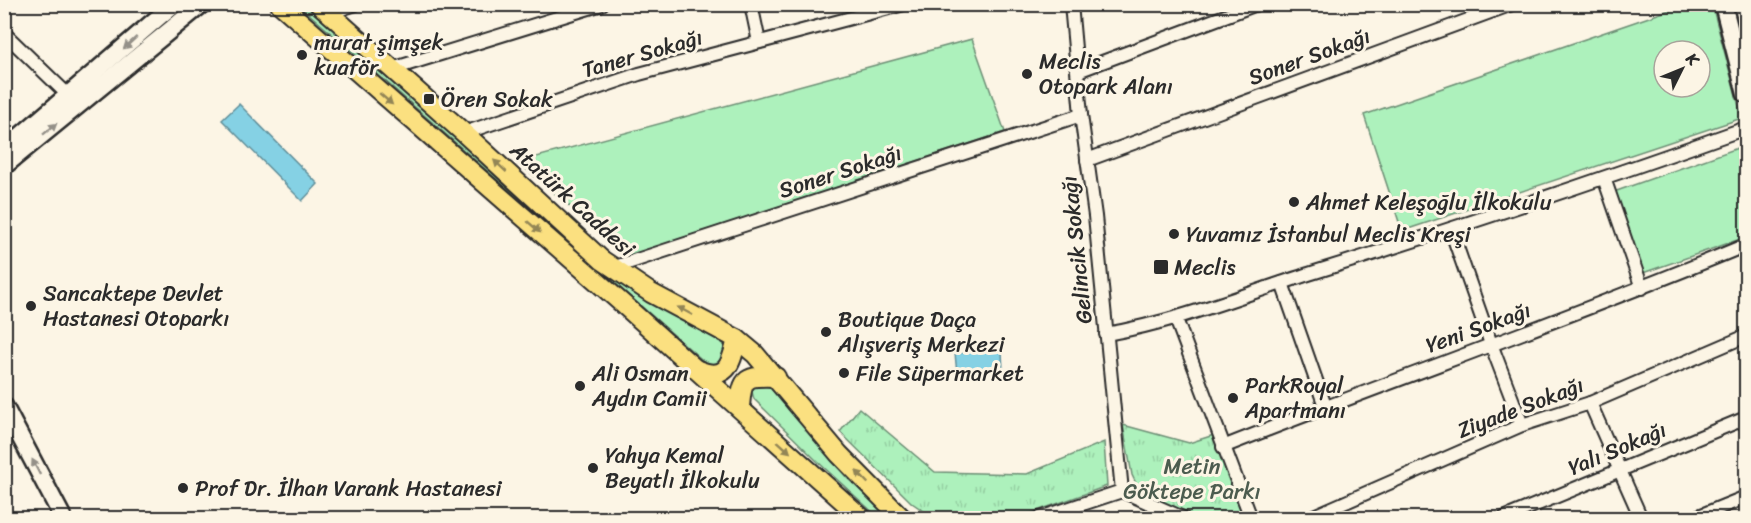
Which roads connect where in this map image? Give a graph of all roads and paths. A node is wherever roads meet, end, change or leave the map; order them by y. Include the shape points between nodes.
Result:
1 (174, 4) edge
2 (202, 4) edge
3 (279, 4) edge
4 (356, 4) edge
5 (602, 4) edge
6 (751, 4) edge
7 (904, 4) edge
8 (1071, 4) edge
9 (1257, 4) edge
10 (1512, 4) edge
11 (1723, 4) edge
12 (324, 9) edge
13 (4, 33) edge
14 (759, 42) junction
15 (392, 69) junction
16 (1078, 71) junction
17 (1746, 94) edge
18 (68, 95) junction
19 (1081, 115) junction
20 (1746, 128) edge
21 (464, 133) junction
22 (4, 150) edge
23 (1087, 160) junction
24 (4, 166) edge
25 (1604, 178) junction
26 (1451, 230) junction
27 (1746, 245) edge
28 (612, 268) junction
29 (1282, 283) junction
30 (1642, 288) junction
31 (1176, 319) junction
32 (1106, 334) junction
33 (1746, 336) edge
34 (737, 339) junction
35 (1491, 344) junction
36 (697, 369) junction
37 (776, 377) junction
38 (1590, 403) junction
39 (4, 406) edge
40 (1325, 406) junction
41 (740, 408) junction
42 (1746, 418) edge
43 (1522, 425) junction
44 (1223, 447) junction
45 (1619, 470) junction
46 (1122, 491) junction
47 (1746, 497) edge
48 (63, 519) edge
49 (862, 519) edge
50 (902, 519) edge
51 (1040, 519) edge
52 (1183, 519) edge
53 (1251, 519) edge
54 (1309, 519) edge
55 (1504, 519) edge
56 (1641, 519) edge
57 (1694, 519) edge

1 -> 18 main road
24 -> 2 main road
3 -> 36 main road, Atatürk Caddesi
4 - 12 street
5 - 15 street
6 - 14 street
7 - 14 street, Taner Sokağı
8 - 16 street, Gelincik Sokağı
9 - 16 street
10 - 23 street, Soner Sokağı
11 - 17 main road
12 - 15 main road, Atatürk Caddesi
13 - 18 street
14 - 21 street, Taner Sokağı via 639,74
15 - 21 main road, Atatürk Caddesi
16 - 19 street, Gelincik Sokağı
18 - 22 main road
19 - 23 street, Gelincik Sokağı
19 - 28 street, Soner Sokağı
20 - 25 street
28 -> 21 main road, Atatürk Caddesi
23 - 32 street, Gelincik Sokağı
25 - 26 street
25 - 30 street
26 - 29 street
26 - 35 street
27 - 30 street, Yeni Sokağı
34 -> 28 main road, Atatürk Caddesi
29 - 31 street
29 - 40 street
30 - 35 street, Yeni Sokağı
31 - 32 street
31 - 44 street
32 - 46 street, Gelincik Sokağı
33 - 38 street, Ziyade Sokağı
34 - 36 main road via 725,371 710,375
34 - 37 main road, Atatürk Caddesi
35 - 40 street, Yeni Sokağı
35 - 43 street
36 - 41 main road, Atatürk Caddesi
37 - 41 main road via 753,376 747,380
50 -> 37 main road, Atatürk Caddesi via 839,454
38 - 43 street, Ziyade Sokağı
38 - 45 street
48 -> 39 main road
40 - 44 street, Yeni Sokağı
41 -> 49 main road, Atatürk Caddesi
42 - 45 street, Yalı Sokağı
43 - 54 street, Ziyade Sokağı
44 - 53 street
45 - 55 street, Yalı Sokağı
45 - 56 street
46 - 51 street
46 - 52 street
47 - 57 street

